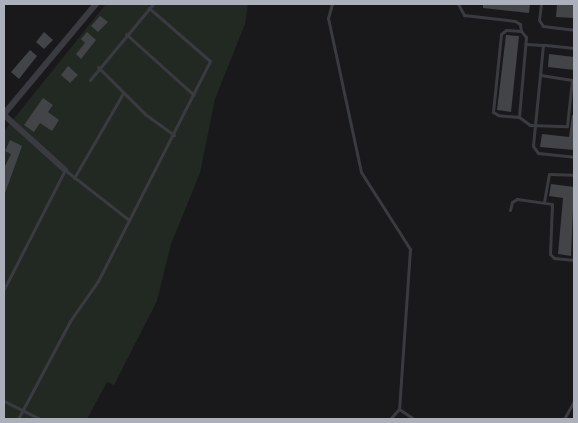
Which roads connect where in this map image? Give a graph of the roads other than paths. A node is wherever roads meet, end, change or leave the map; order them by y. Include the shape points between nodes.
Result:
1 (153, 4) edge
2 (332, 4) edge
3 (458, 4) edge
4 (541, 4) edge
5 (94, 5) edge
6 (149, 8) junction
7 (574, 30) edge
8 (521, 31) junction
9 (126, 34) junction
10 (526, 44) junction
11 (543, 45) junction
12 (574, 48) edge
13 (98, 67) junction
14 (540, 75) junction
15 (90, 80) dead end
16 (123, 93) junction
17 (194, 95) junction
18 (4, 114) edge
19 (519, 117) junction
20 (535, 125) junction
21 (174, 135) junction
22 (574, 157) edge
23 (65, 170) junction
24 (574, 175) edge
25 (74, 178) junction
26 (544, 202) junction
27 (510, 210) dead end
28 (129, 220) junction
29 (574, 260) edge
30 (4, 289) edge
31 (4, 401) edge
32 (574, 401) edge
33 (399, 409) junction
34 (22, 411) junction
35 (18, 419) edge
36 (40, 419) edge
37 (390, 419) edge
38 (414, 419) edge
39 (564, 419) edge

1 - 6 lane
2 - 33 lane via 328,18 361,172 410,249
3 - 8 lane via 464,15 516,21
4 - 7 lane via 539,20 543,26
5 - 18 street
6 - 9 lane
6 - 17 lane via 210,61
8 - 10 lane
8 - 19 lane via 506,30 501,34 493,109 498,115
9 - 13 lane
9 - 17 lane
10 - 11 lane
10 - 19 lane
11 - 12 lane
11 - 14 lane
13 - 15 lane
13 - 16 lane
14 - 20 lane
14 - 20 lane via 572,80 569,116 564,128
16 - 21 lane
16 - 25 lane
17 - 21 lane
18 - 23 street
19 - 20 lane
20 - 22 lane via 533,146 536,152
21 - 28 lane
23 - 25 lane
23 - 30 lane
24 - 26 lane via 547,176
25 - 28 lane
26 - 27 lane via 517,199 512,202
26 - 29 lane via 554,206 550,254 554,258
28 - 34 lane via 98,282 70,321
31 - 34 lane
32 - 39 lane
33 - 37 lane
33 - 38 lane
34 - 35 lane
34 - 36 lane

